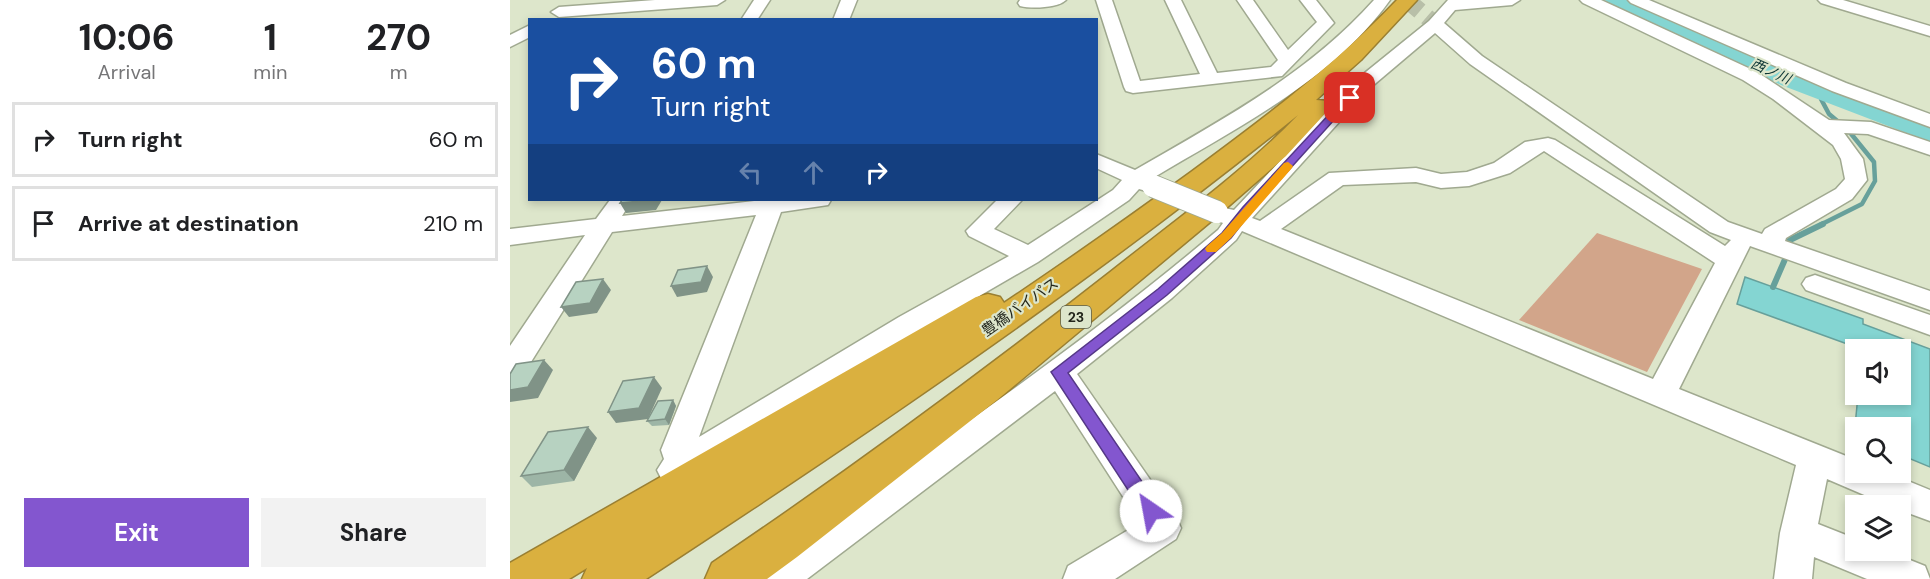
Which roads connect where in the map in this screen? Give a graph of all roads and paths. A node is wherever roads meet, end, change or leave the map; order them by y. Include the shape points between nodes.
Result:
1 (578, 0) edge
2 (717, 0) edge
3 (762, 0) edge
4 (849, 0) edge
5 (1058, 0) edge
6 (1104, 0) edge
7 (1173, 0) edge
8 (1245, 0) edge
9 (1308, 0) edge
10 (1512, 0) edge
11 (1588, 0) edge
12 (1636, 0) edge
13 (1826, 0) edge
14 (1026, 1) edge
15 (1454, 3) edge
16 (1394, 6) edge
17 (552, 16) edge
18 (750, 18) edge
19 (842, 18) edge
20 (1023, 18) edge
21 (1435, 24) junction
22 (528, 31) edge
23 (1930, 31) edge
24 (510, 42) edge
25 (1287, 61) junction
26 (1211, 79) junction
27 (1930, 121) edge
28 (1824, 126) junction
29 (1930, 149) edge
30 (1098, 161) edge
31 (1144, 183) junction
32 (620, 201) edge
33 (796, 201) edge
34 (1009, 201) edge
35 (773, 202) edge
36 (1240, 221) junction
37 (603, 226) junction
38 (1742, 236) junction
39 (510, 237) edge
40 (1118, 240) junction
41 (1772, 244) junction
42 (1029, 256) junction
43 (1729, 260) junction
44 (1815, 284) dead end
45 (1930, 301) edge
46 (1930, 325) edge
47 (510, 370) edge
48 (1059, 372) junction
49 (1661, 394) junction
50 (1814, 459) junction
51 (683, 465) junction
52 (1930, 506) edge
53 (1798, 533) junction
54 (510, 564) edge
55 (527, 579) edge
56 (606, 579) edge
57 (729, 579) edge
58 (777, 579) edge
59 (1082, 579) edge
60 (1793, 579) edge
61 (1911, 579) edge

1 - 17 street
2 - 17 street
3 - 18 street
4 - 19 street
5 - 14 street
6 - 26 street via 1133,87
7 - 26 street
8 - 25 street
9 - 25 street via 1326,22
10 - 15 street
11 - 28 street via 1750,76
12 - 27 street via 1829,83
13 - 23 street
14 - 20 street
15 - 21 street
16 - 31 street via 1358,30 1308,73
16 - 40 highway, 豊橋バイパス / 23 via 1328,76 1240,149
16 - 57 highway, 23 via 1344,79 1307,121 1245,178 1028,356 820,516
21 - 36 street via 1363,84
21 - 38 street via 1476,60 1719,227
22 - 24 street
25 - 26 street via 1275,72
28 - 29 street via 1858,126
28 - 41 street via 1841,141 1852,159 1856,180 1844,194 1774,234
30 - 31 street
31 - 36 street, bridge
31 - 42 street
32 - 37 street
33 - 35 street
34 - 42 street via 978,231
35 - 37 street
35 - 51 street via 678,450
36 - 43 street via 1337,178 1469,178 1502,168 1533,147 1548,144
36 - 48 street via 1162,292
36 - 49 street
37 - 39 street
37 - 47 street
38 - 41 street
38 - 43 street
40 - 55 highway, 23 via 1070,256
40 - 56 highway, 豊橋バイパス / 23 via 935,366
41 - 45 street
42 - 51 street via 909,324
43 - 49 street
44 - 46 street
48 - 58 street
48 - 59 street via 1162,528
49 - 50 street
50 - 52 street
50 - 53 street
51 - 54 street
53 - 60 street
53 - 61 street

